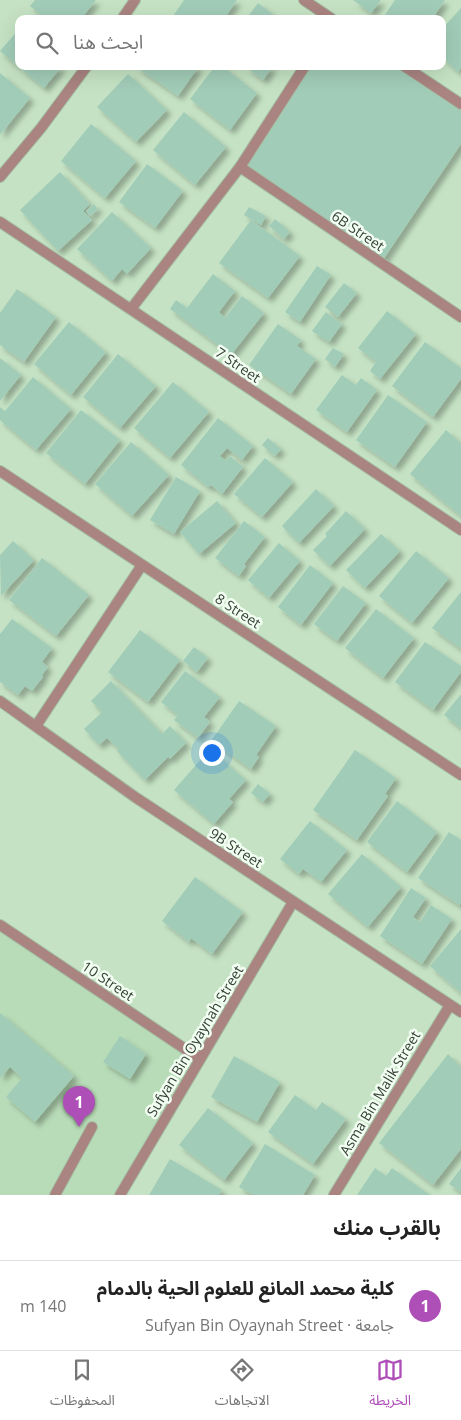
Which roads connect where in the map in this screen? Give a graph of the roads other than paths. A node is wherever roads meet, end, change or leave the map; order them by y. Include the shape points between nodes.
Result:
1 (135, 0) edge
2 (304, 0) edge
3 (125, 15) edge
4 (326, 15) edge
5 (84, 70) edge
6 (302, 70) edge
7 (410, 70) edge
8 (461, 104) edge
9 (240, 167) junction
10 (0, 177) edge
11 (0, 222) edge
12 (131, 309) junction
13 (461, 317) edge
14 (0, 471) edge
15 (461, 530) edge
16 (142, 565) junction
17 (0, 701) edge
18 (36, 726) junction
19 (461, 775) edge
20 (293, 902) junction
21 (0, 925) edge
22 (450, 1005) junction
23 (461, 1012) edge
24 (200, 1059) junction
25 (92, 1127) dead end
26 (55, 1195) edge
27 (120, 1195) edge
28 (334, 1195) edge

1 - 3 street
2 - 4 street
5 - 10 street
6 - 9 street
7 - 8 street
9 - 12 street
9 - 13 street, 6B Street
11 - 12 street, 7 Street
12 - 15 street, 7 Street
14 - 16 street, 8 Street
16 - 18 street
16 - 19 street, 8 Street
17 - 18 street, 9B Street
18 - 20 street, 9B Street via 134,798
20 - 22 street, 9B Street
20 - 24 street, Sufyan Bin Oyaynah Street
21 - 24 street, 10 Street
22 - 23 street, 9B Street
22 - 28 street, Asma Bin Malik Street
24 - 27 street, Sufyan Bin Oyaynah Street
25 - 26 street

